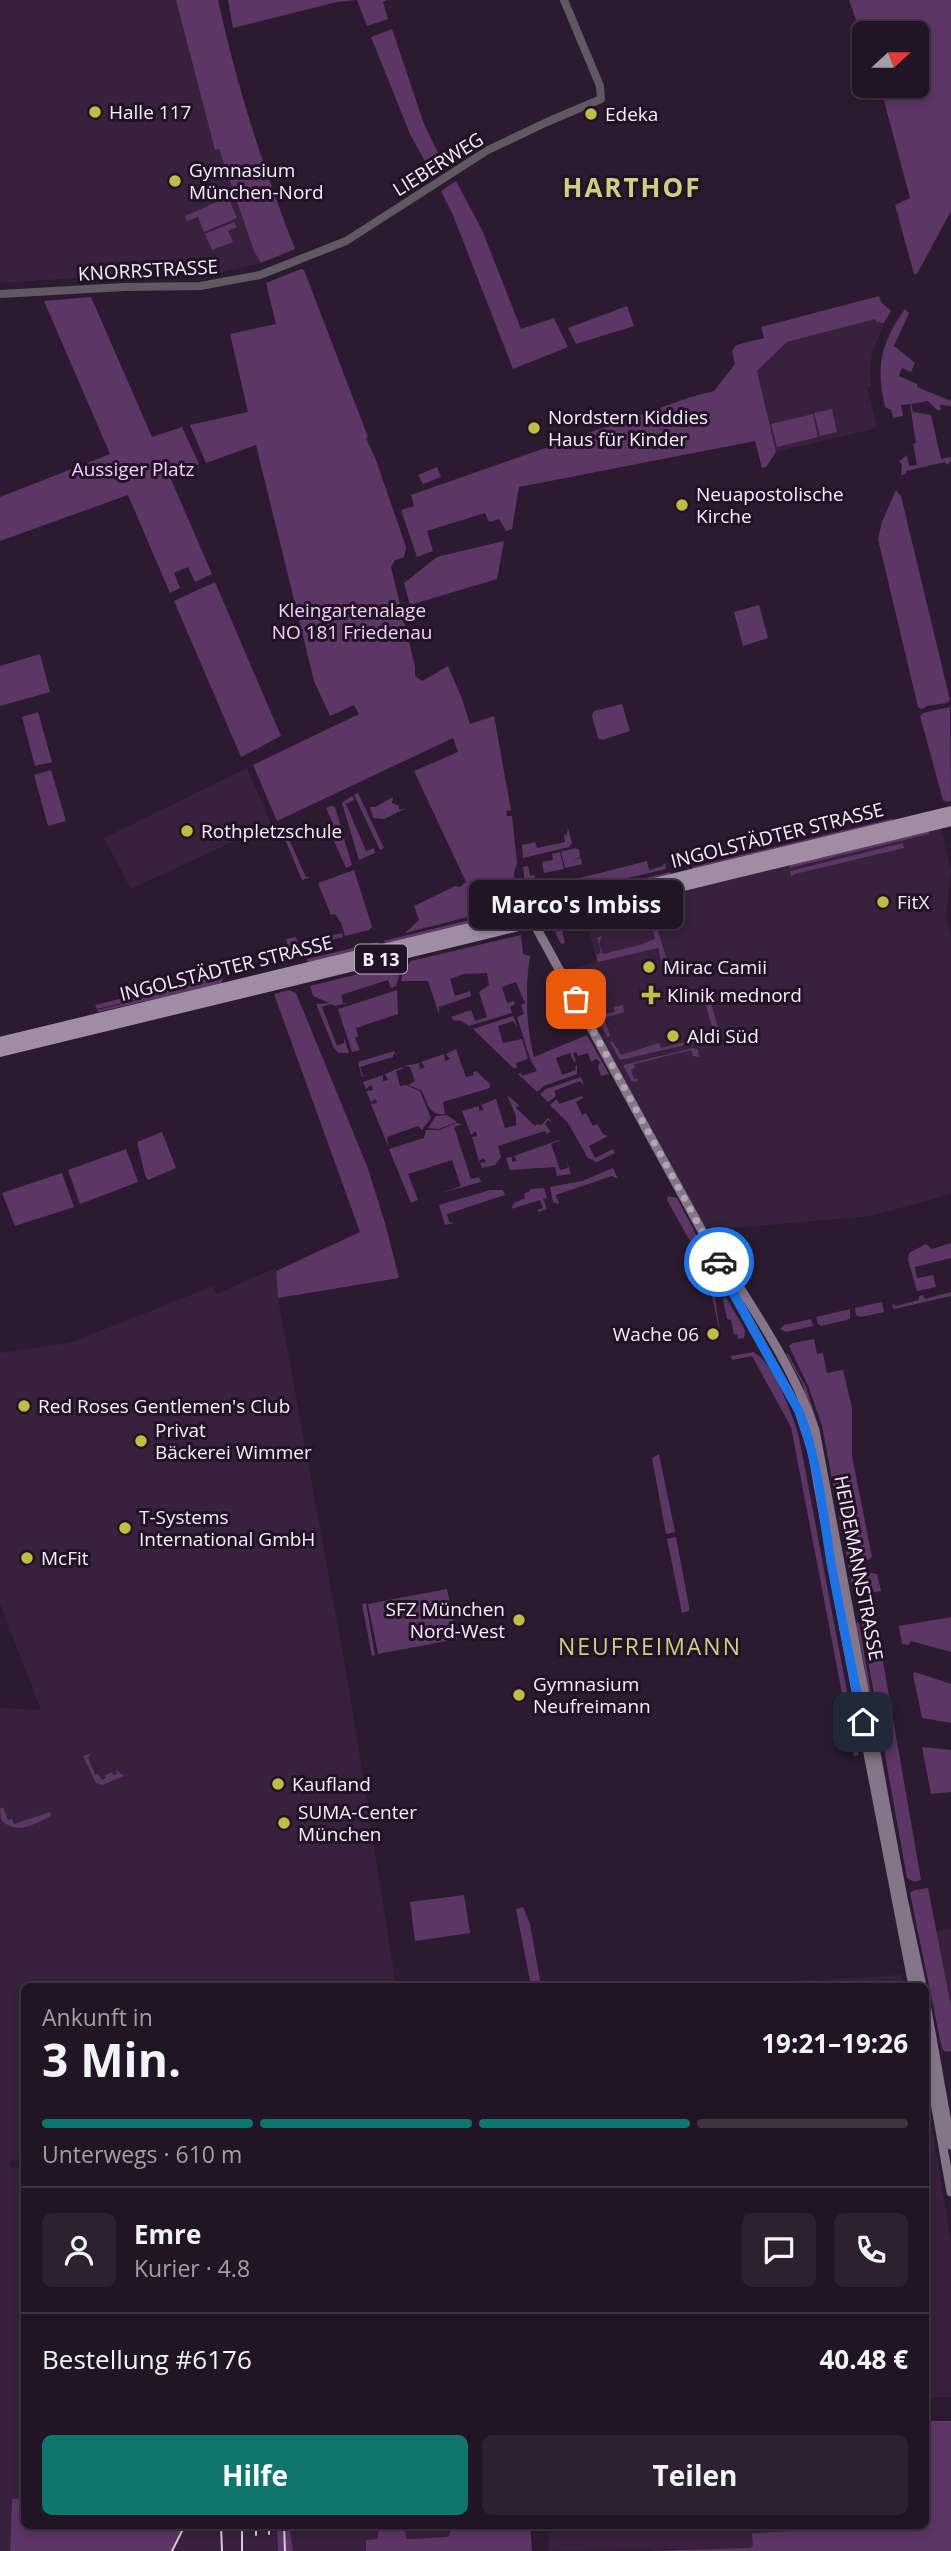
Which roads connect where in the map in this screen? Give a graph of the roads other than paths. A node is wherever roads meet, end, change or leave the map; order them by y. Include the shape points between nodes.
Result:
1 (564, 0) edge
2 (295, 262) joint
3 (0, 294) edge
4 (951, 811) edge
5 (951, 821) edge
6 (531, 918) junction
7 (0, 1042) edge
8 (0, 1052) edge
9 (719, 1262) junction
10 (912, 1983) edge
11 (921, 1983) edge
12 (929, 2021) edge
13 (929, 2069) edge
14 (951, 2145) edge
15 (951, 2192) edge

1 - 2 street, LIEBERWEG via 600,86 601,99 488,150 351,238
2 - 3 street, KNORRSTRASSE via 214,285
4 - 6 main road, INGOLSTÄDTER STRASSE / B 13
5 - 6 main road, INGOLSTÄDTER STRASSE / B 13
6 - 7 main road, INGOLSTÄDTER STRASSE / B 13
6 - 8 main road, INGOLSTÄDTER STRASSE / B 13
6 - 9 main road, HEIDEMANNSTRASSE
9 - 10 main road, HEIDEMANNSTRASSE via 799,1411 812,1451
9 - 11 main road, HEIDEMANNSTRASSE via 728,1269 781,1354 815,1430
12 - 14 main road
13 - 15 main road

